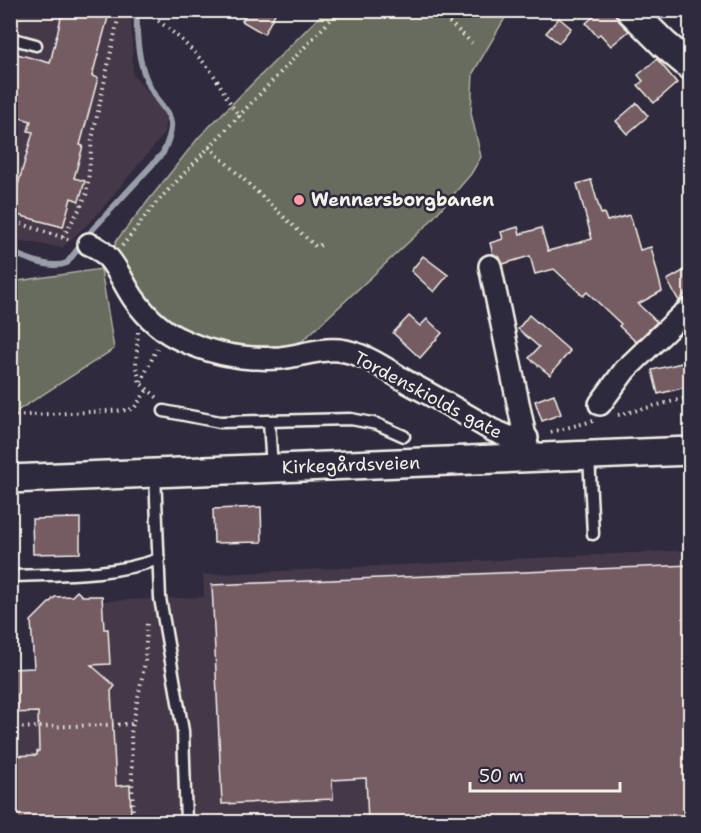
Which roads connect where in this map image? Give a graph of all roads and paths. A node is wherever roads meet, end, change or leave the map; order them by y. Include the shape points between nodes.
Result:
1 (120, 10) edge
2 (144, 10) edge
3 (340, 10) edge
4 (436, 10) edge
5 (630, 10) edge
6 (10, 38) edge
7 (472, 43) dead end
8 (36, 45) dead end
9 (690, 66) edge
10 (239, 117) junction
11 (246, 124) dead end
12 (209, 147) junction
13 (10, 220) edge
14 (63, 237) junction
15 (79, 242) joint
16 (321, 245) dead end
17 (111, 261) junction
18 (490, 266) dead end
19 (141, 309) junction
20 (690, 309) edge
21 (166, 331) junction
22 (140, 382) junction
23 (147, 390) junction
24 (600, 404) dead end
25 (164, 411) joint
26 (10, 416) edge
27 (269, 422) junction
28 (404, 436) dead end
29 (528, 448) junction
30 (690, 451) edge
31 (589, 455) junction
32 (272, 468) junction
33 (155, 473) junction
34 (10, 479) edge
35 (593, 534) dead end
36 (159, 560) junction
37 (10, 576) edge
38 (147, 620) dead end
39 (133, 724) junction
40 (10, 728) edge
41 (133, 822) edge
42 (186, 822) edge

1 - 14 path via 92,139 87,193
2 - 10 path via 210,70
3 - 10 path
4 - 7 path
5 - 9 street
6 - 8 lane
10 - 11 path
10 - 12 path
12 - 16 path via 316,247
12 - 17 path via 156,203
13 - 14 path
14 - 15 path
15 - 17 street, Tordenskiolds gate via 104,252
17 - 19 street, Tordenskiolds gate
18 - 29 street, Tordenskiolds gate
19 - 21 street, Tordenskiolds gate
19 - 22 path via 136,355
20 - 24 street via 625,370
21 - 22 path
21 - 29 street, Tordenskiolds gate via 196,347 242,357 280,358 328,350 350,353 380,365
22 - 23 path
23 - 25 path via 157,396
23 - 26 path via 129,410
25 - 27 lane via 220,422
27 - 28 lane via 351,419
27 - 32 lane
29 - 31 street, Kirkegårdsveien
29 - 32 street, Kirkegårdsveien
30 - 31 street, Kirkegårdsveien
31 - 35 lane
32 - 33 street, Kirkegårdsveien
33 - 34 street, Kirkegårdsveien
33 - 36 lane
36 - 37 lane via 115,570
36 - 42 lane via 160,598 183,731
38 - 39 path via 145,662
39 - 40 path
39 - 41 path

